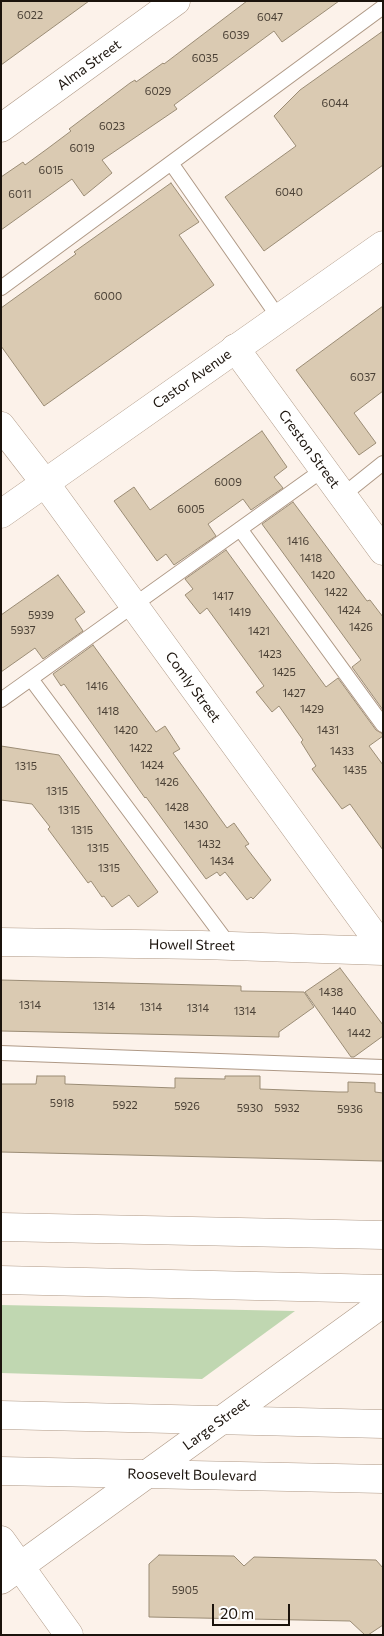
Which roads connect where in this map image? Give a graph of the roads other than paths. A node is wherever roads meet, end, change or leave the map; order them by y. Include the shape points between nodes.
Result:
1 (176, 1) edge
2 (383, 7) edge
3 (1, 128) edge
4 (171, 163) junction
5 (383, 245) edge
6 (1, 288) edge
7 (279, 318) junction
8 (235, 348) junction
9 (1, 426) edge
10 (383, 463) edge
11 (324, 469) junction
12 (45, 483) junction
13 (343, 496) junction
14 (1, 514) edge
15 (240, 529) junction
16 (383, 551) edge
17 (133, 605) junction
18 (31, 679) junction
19 (1, 700) edge
20 (383, 725) edge
21 (1, 942) edge
22 (230, 946) junction
23 (383, 950) edge
24 (1, 1053) edge
25 (383, 1067) edge
26 (1, 1227) edge
27 (383, 1235) edge
28 (1, 1280) edge
29 (383, 1289) edge
30 (383, 1303) edge
31 (1, 1416) edge
32 (222, 1420) junction
33 (383, 1424) edge
34 (1, 1470) edge
35 (148, 1474) junction
36 (383, 1479) edge
37 (1, 1540) edge
38 (10, 1573) edge
39 (69, 1635) edge

1 - 3 main road, Alma Street
2 - 4 lane
4 - 6 lane
4 - 7 lane
5 - 7 main road, Castor Avenue
7 - 8 main road, Castor Avenue
8 - 11 main road, Creston Street
8 - 12 main road, Castor Avenue
9 - 12 main road, Comly Street
10 - 13 lane
11 - 13 main road, Creston Street
11 - 15 lane
12 - 14 main road, Castor Avenue
12 - 17 main road, Comly Street
13 - 16 main road, Creston Street
15 - 17 lane
15 - 20 lane
17 - 18 lane
17 - 23 main road, Comly Street
18 - 19 lane
18 - 22 lane
21 - 22 main road, Howell Street
22 - 23 main road, Howell Street
24 - 25 lane
26 - 27 main road
28 - 29 main road
30 - 32 main road, Large Street
31 - 32 main road
32 - 33 main road
32 - 35 main road, Large Street
34 - 35 main road, Roosevelt Boulevard
35 - 36 main road, Roosevelt Boulevard
35 - 38 main road, Large Street
37 - 38 main road
38 - 39 main road

